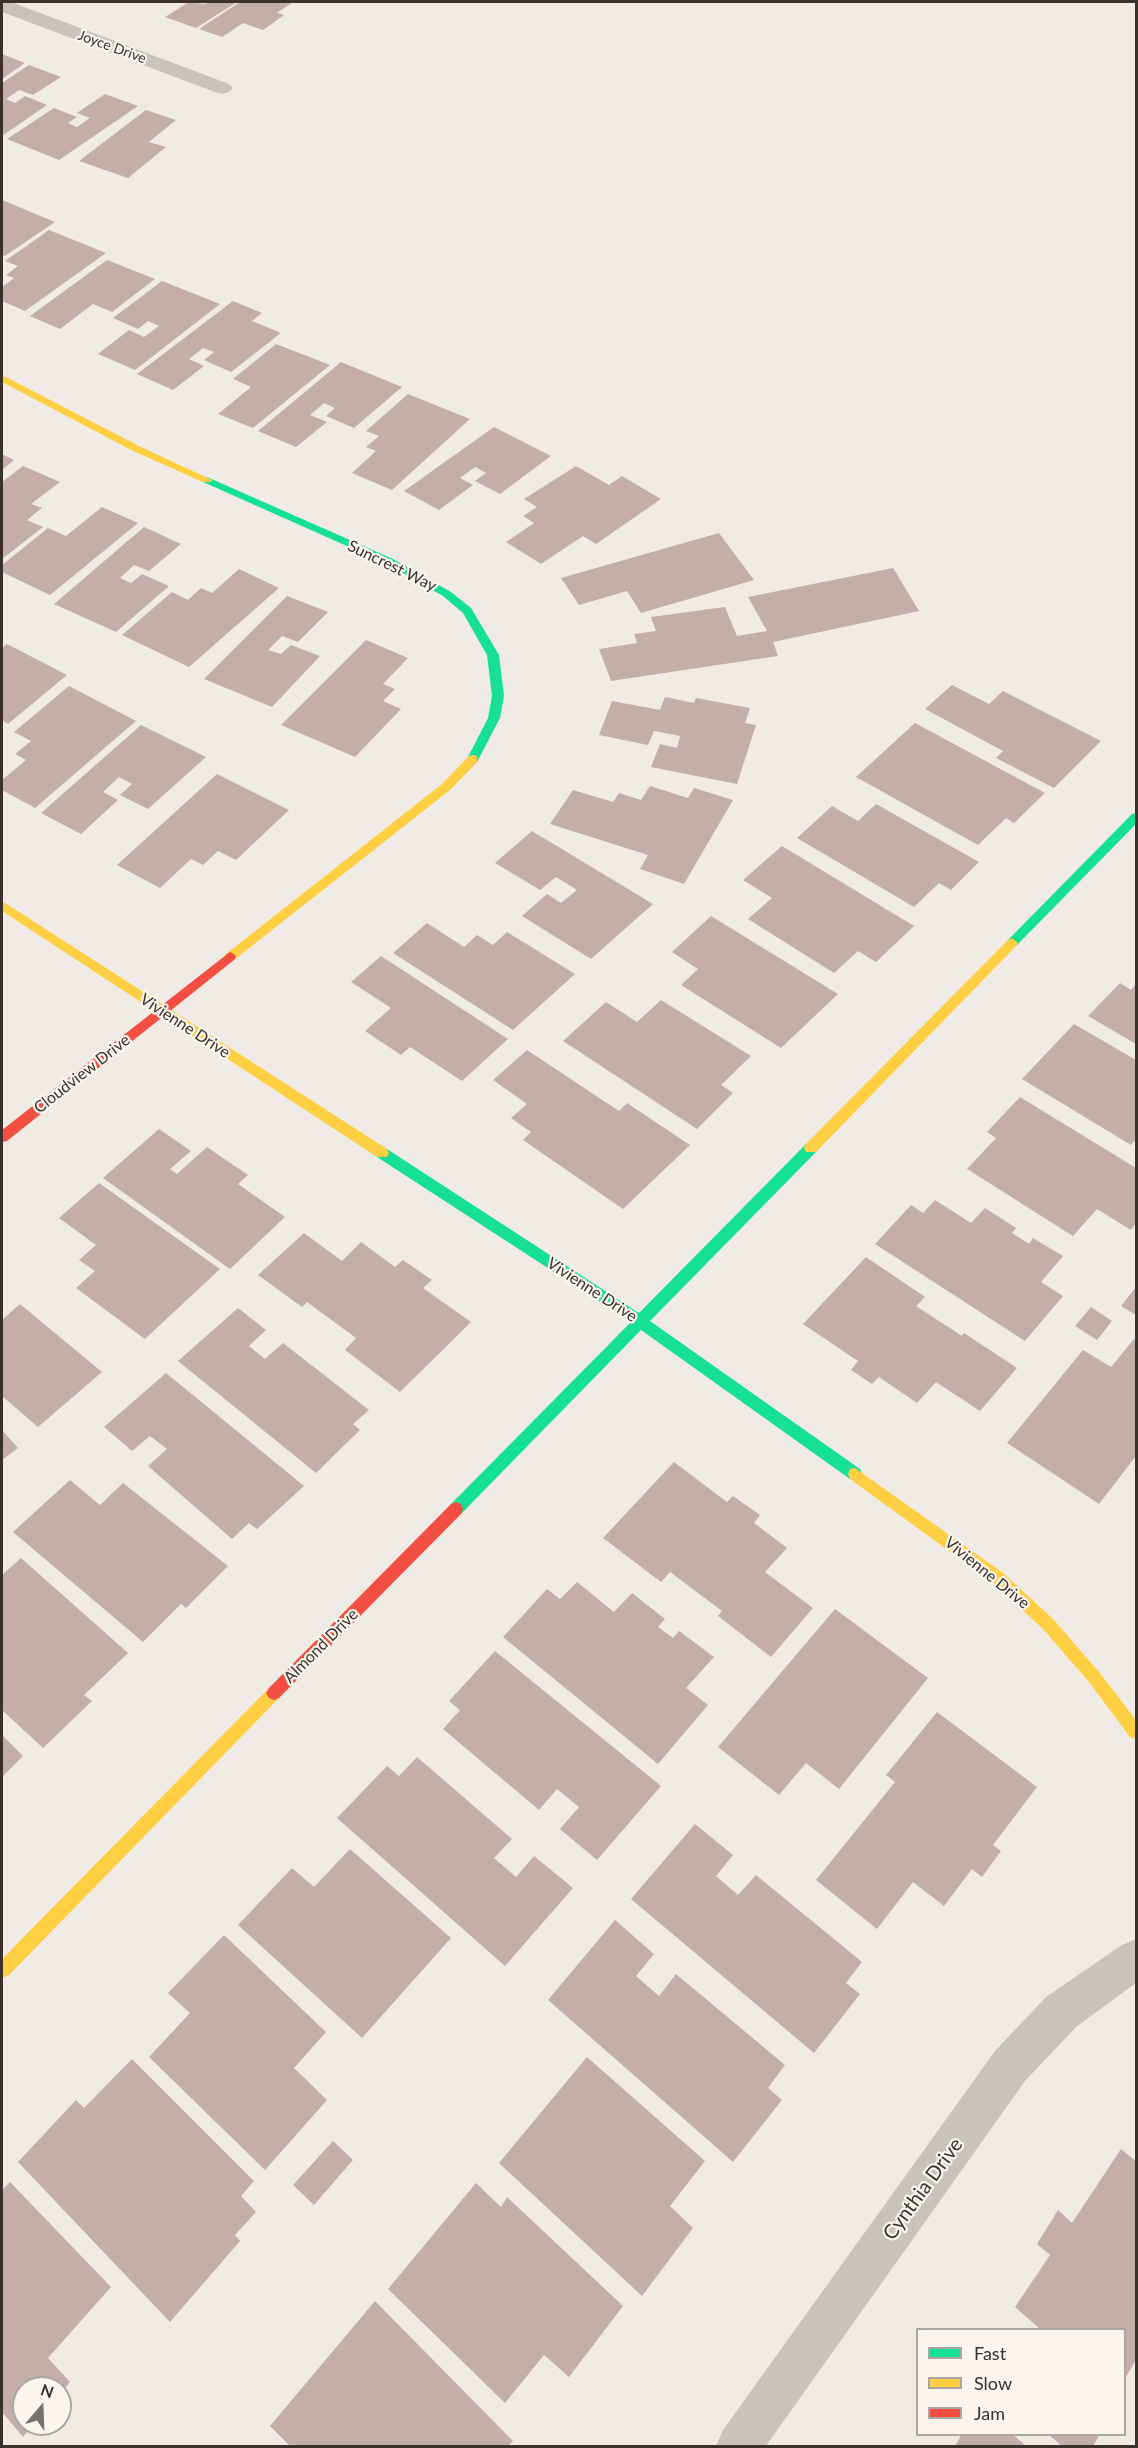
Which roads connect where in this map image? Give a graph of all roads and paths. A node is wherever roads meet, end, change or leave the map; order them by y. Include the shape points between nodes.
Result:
1 (2, 5) edge
2 (222, 88) dead end
3 (2, 378) edge
4 (1137, 817) edge
5 (2, 905) edge
6 (163, 1012) junction
7 (2, 1137) edge
8 (640, 1321) junction
9 (1137, 1732) edge
10 (1137, 1959) edge
11 (2, 1970) edge
12 (739, 2446) edge

1 - 2 street, Joyce Drive
3 - 6 street, Suncrest Way via 147,454 423,578 467,610 493,655 498,696 494,718 478,753 463,771
4 - 8 street, Almond Drive
5 - 6 street, Vivienne Drive
6 - 7 street, Cloudview Drive
6 - 8 street, Vivienne Drive
8 - 9 street, Vivienne Drive via 998,1578 1048,1624
8 - 11 street, Almond Drive
10 - 12 street, Cynthia Drive via 1061,2012 1010,2066

